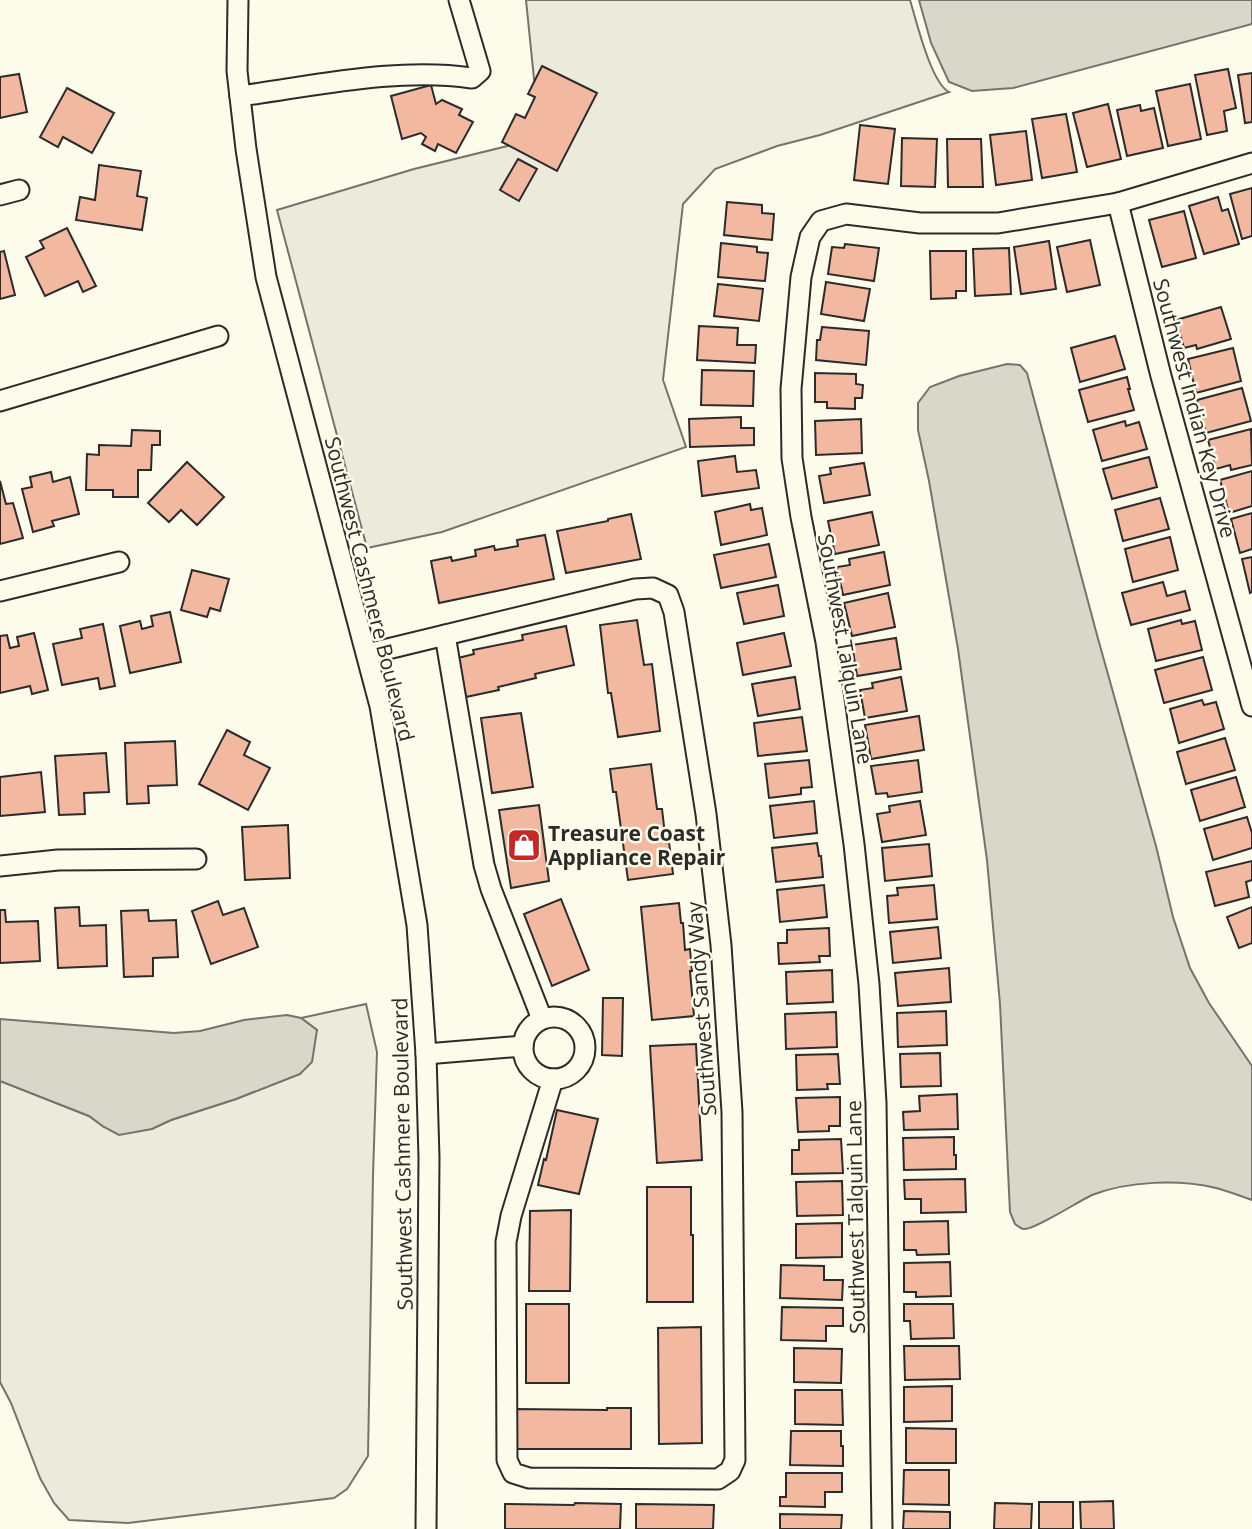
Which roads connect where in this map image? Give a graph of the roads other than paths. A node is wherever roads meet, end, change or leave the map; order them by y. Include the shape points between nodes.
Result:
1 (238, 0) edge
2 (459, 0) edge
3 (240, 96) junction
4 (1252, 163) edge
5 (1118, 203) junction
6 (218, 336) dead end
7 (0, 401) edge
8 (119, 562) dead end
9 (0, 591) edge
10 (445, 635) junction
11 (367, 654) junction
12 (1252, 706) edge
13 (196, 859) dead end
14 (0, 866) edge
15 (542, 1019) junction
16 (523, 1046) junction
17 (426, 1054) junction
18 (553, 1079) junction
19 (426, 1529) edge
20 (882, 1529) edge

1 - 3 street, Southwest Cashmere Boulevard
2 - 3 street via 480,71 472,78 386,76
3 - 11 street, Southwest Cashmere Boulevard via 266,277
4 - 5 street, Southwest Talquin Lane
5 - 12 street, Southwest Indian Key Drive
5 - 20 street, Southwest Talquin Lane via 998,223 920,223 846,214 821,221 810,237 802,277 791,389 792,458 826,642 870,997 877,1116
6 - 7 street
8 - 9 street
10 - 11 street, Southwest Sandy Way
10 - 15 street via 484,866
10 - 18 street, Southwest Sandy Way via 635,589 653,588 668,595 674,612 706,814 721,945 732,1112 735,1460 730,1471 718,1479 529,1478 513,1473 507,1460 506,1242
11 - 17 street, Southwest Cashmere Boulevard via 417,925
13 - 14 street via 58,860
15 - 16 street via 531,1027
15 - 18 street via 566,1019 576,1025 585,1042 579,1067
16 - 17 street
16 - 18 street via 530,1067
17 - 19 street, Southwest Cashmere Boulevard

